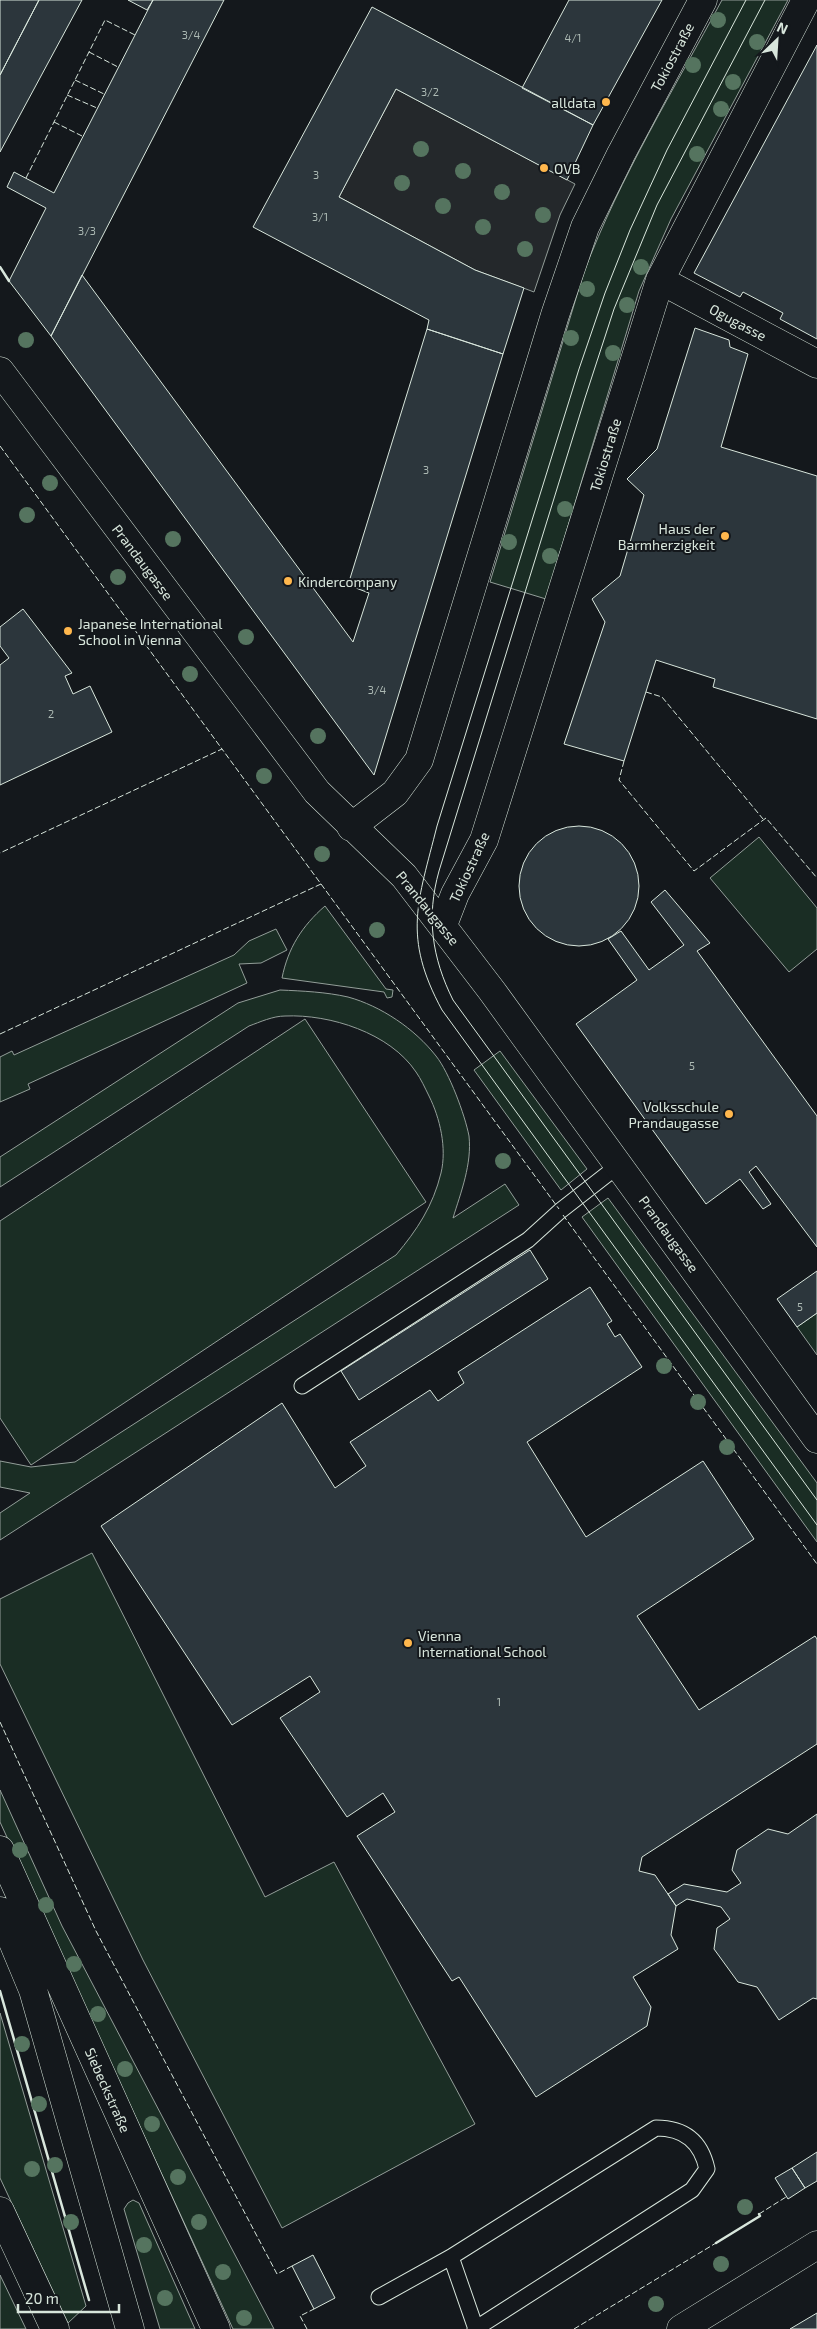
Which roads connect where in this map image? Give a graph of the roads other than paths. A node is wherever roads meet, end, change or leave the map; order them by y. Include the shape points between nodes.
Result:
1 (703, 0) edge
2 (806, 0) edge
3 (660, 280) junction
4 (817, 364) edge
5 (0, 371) edge
6 (352, 827) junction
7 (442, 925) junction
8 (619, 1165) junction
9 (302, 1386) dead end
10 (817, 1439) edge
11 (0, 1850) edge
12 (0, 1911) edge
13 (0, 2211) edge
14 (817, 2246) edge
15 (451, 2257) junction
16 (379, 2296) dead end
17 (55, 2329) edge
18 (130, 2329) edge
19 (216, 2329) edge
20 (476, 2329) edge
21 (681, 2329) edge

1 - 6 street, Tokiostraße via 585,227 419,760 395,793
2 - 3 street, Tokiostraße
3 - 4 street, Ogugasse
3 - 7 street, Tokiostraße via 486,833
5 - 6 street, Prandaugasse via 311,784
6 - 7 street, Prandaugasse via 404,876
7 - 8 street, Prandaugasse
8 - 9 lane via 528,1240
8 - 10 street, Prandaugasse
11 - 19 street, Siebeckstraße
12 - 18 street via 33,1990
13 - 17 street
14 - 21 street
15 - 16 lane
15 - 20 lane
15 - 20 lane via 656,2128 669,2128 686,2135 703,2152 707,2169 692,2190

